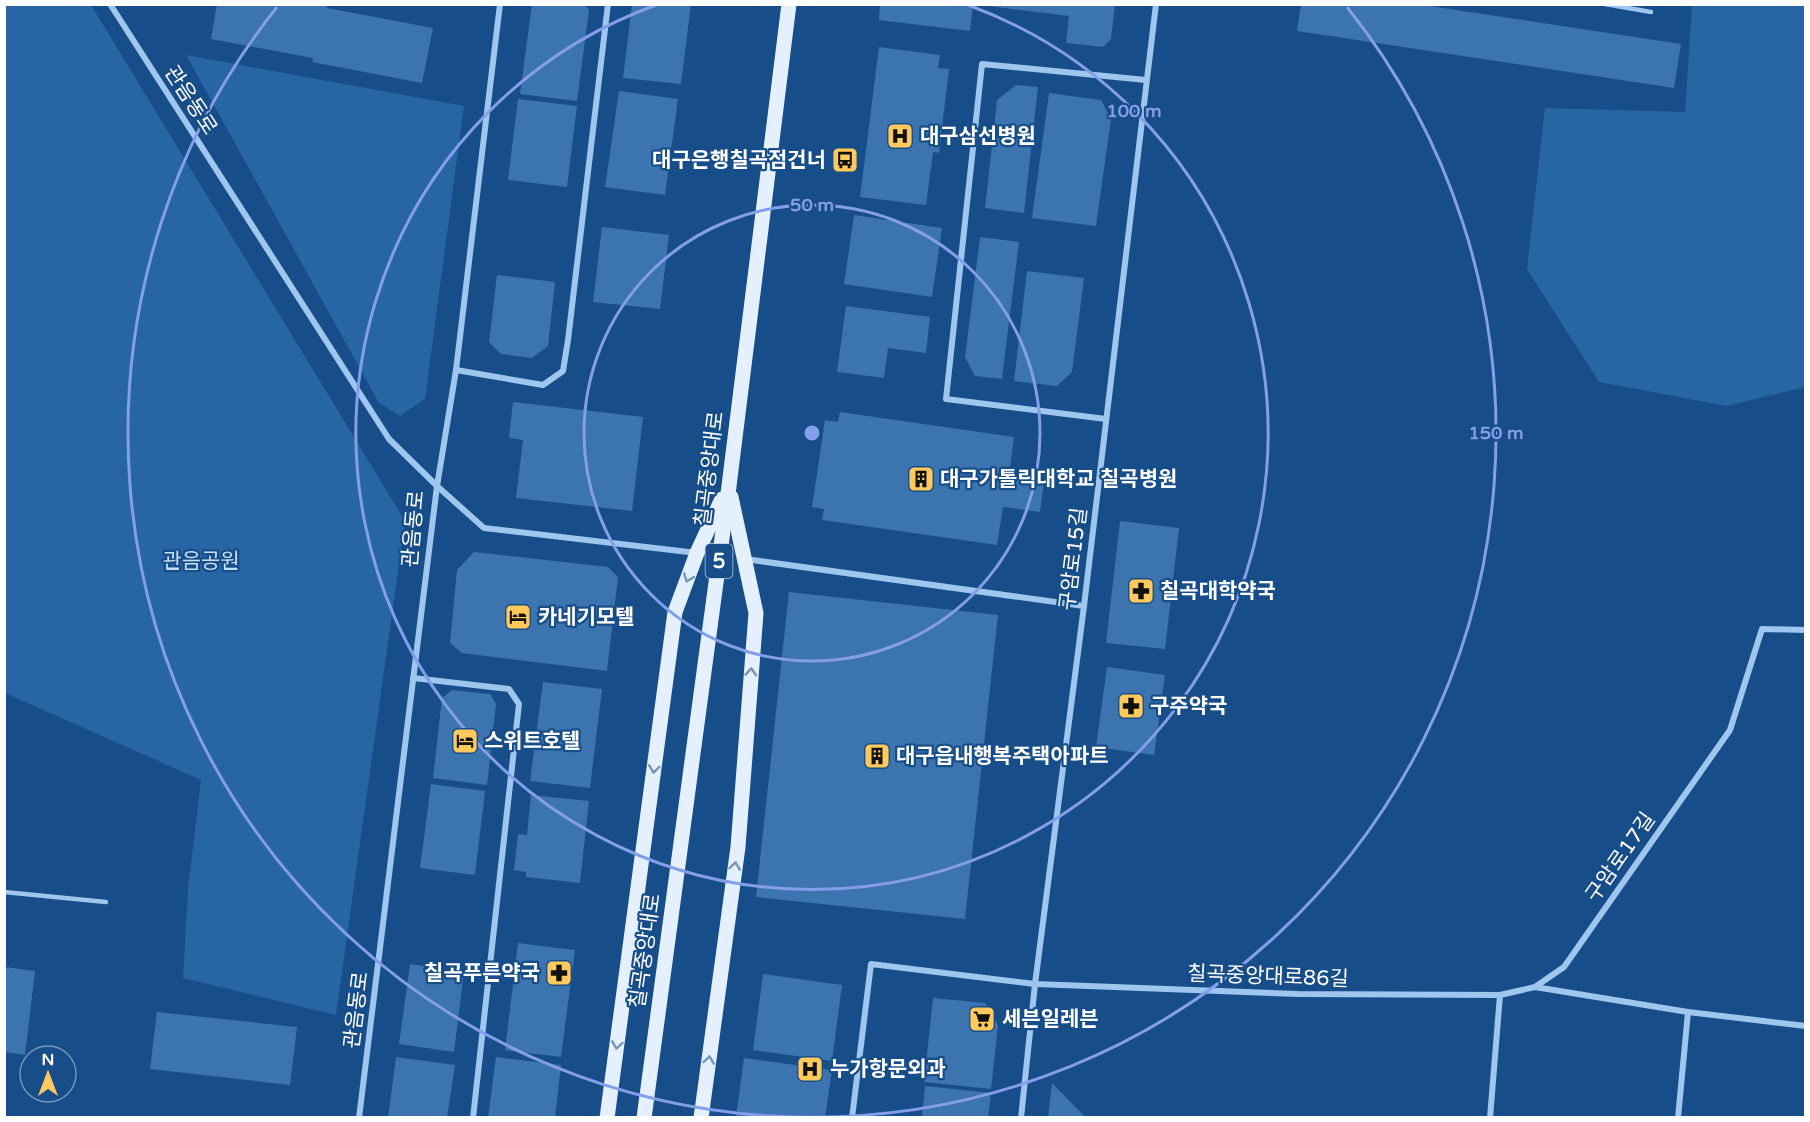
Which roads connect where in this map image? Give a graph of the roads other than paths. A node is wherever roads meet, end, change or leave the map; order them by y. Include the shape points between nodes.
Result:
1 (110, 4) edge
2 (500, 4) edge
3 (608, 4) edge
4 (789, 4) edge
5 (1156, 4) edge
6 (1605, 4) edge
7 (1651, 12) dead end
8 (1146, 80) junction
9 (456, 370) junction
10 (1106, 419) junction
11 (437, 486) junction
12 (729, 486) junction
13 (697, 553) junction
14 (744, 559) junction
15 (1084, 606) junction
16 (1806, 630) edge
17 (413, 678) junction
18 (4, 892) edge
19 (106, 902) dead end
20 (1035, 984) junction
21 (1535, 987) junction
22 (1500, 995) junction
23 (1688, 1012) junction
24 (1806, 1026) edge
25 (359, 1118) edge
26 (473, 1118) edge
27 (607, 1118) edge
28 (644, 1118) edge
29 (701, 1118) edge
30 (852, 1118) edge
31 (1021, 1118) edge
32 (1490, 1118) edge
33 (1678, 1118) edge

1 - 11 street, 관음동로 via 389,438
2 - 9 street
3 - 9 street via 563,371 543,385
4 - 12 main road, 칠곡중앙대로 / 5
5 - 8 street, 구암로15길
6 - 7 lane
8 - 10 street, 구암로15길
8 - 10 street via 982,64 946,399
9 - 11 street
10 - 15 street, 구암로15길
11 - 13 street via 484,528
11 - 17 street, 관음동로
12 - 13 main road
12 - 14 main road
12 - 28 main road, 칠곡중앙대로 / 5
13 -> 27 main road via 675,612
14 - 15 street
29 -> 14 main road via 738,847 756,613
15 - 20 street, 구암로15길
16 - 21 street, 구암로17길 via 1762,629 1730,730 1564,966
17 - 25 street, 관음동로
17 - 26 street via 509,689 519,704
18 - 19 lane
20 - 22 street, 칠곡중앙대로86길 via 1298,994
20 - 30 street, 칠곡중앙대로86길 via 871,964
20 - 31 street, 구암로15길
21 - 22 street, 구암로17길
21 - 23 street
22 - 32 street
23 - 24 street
23 - 33 street

